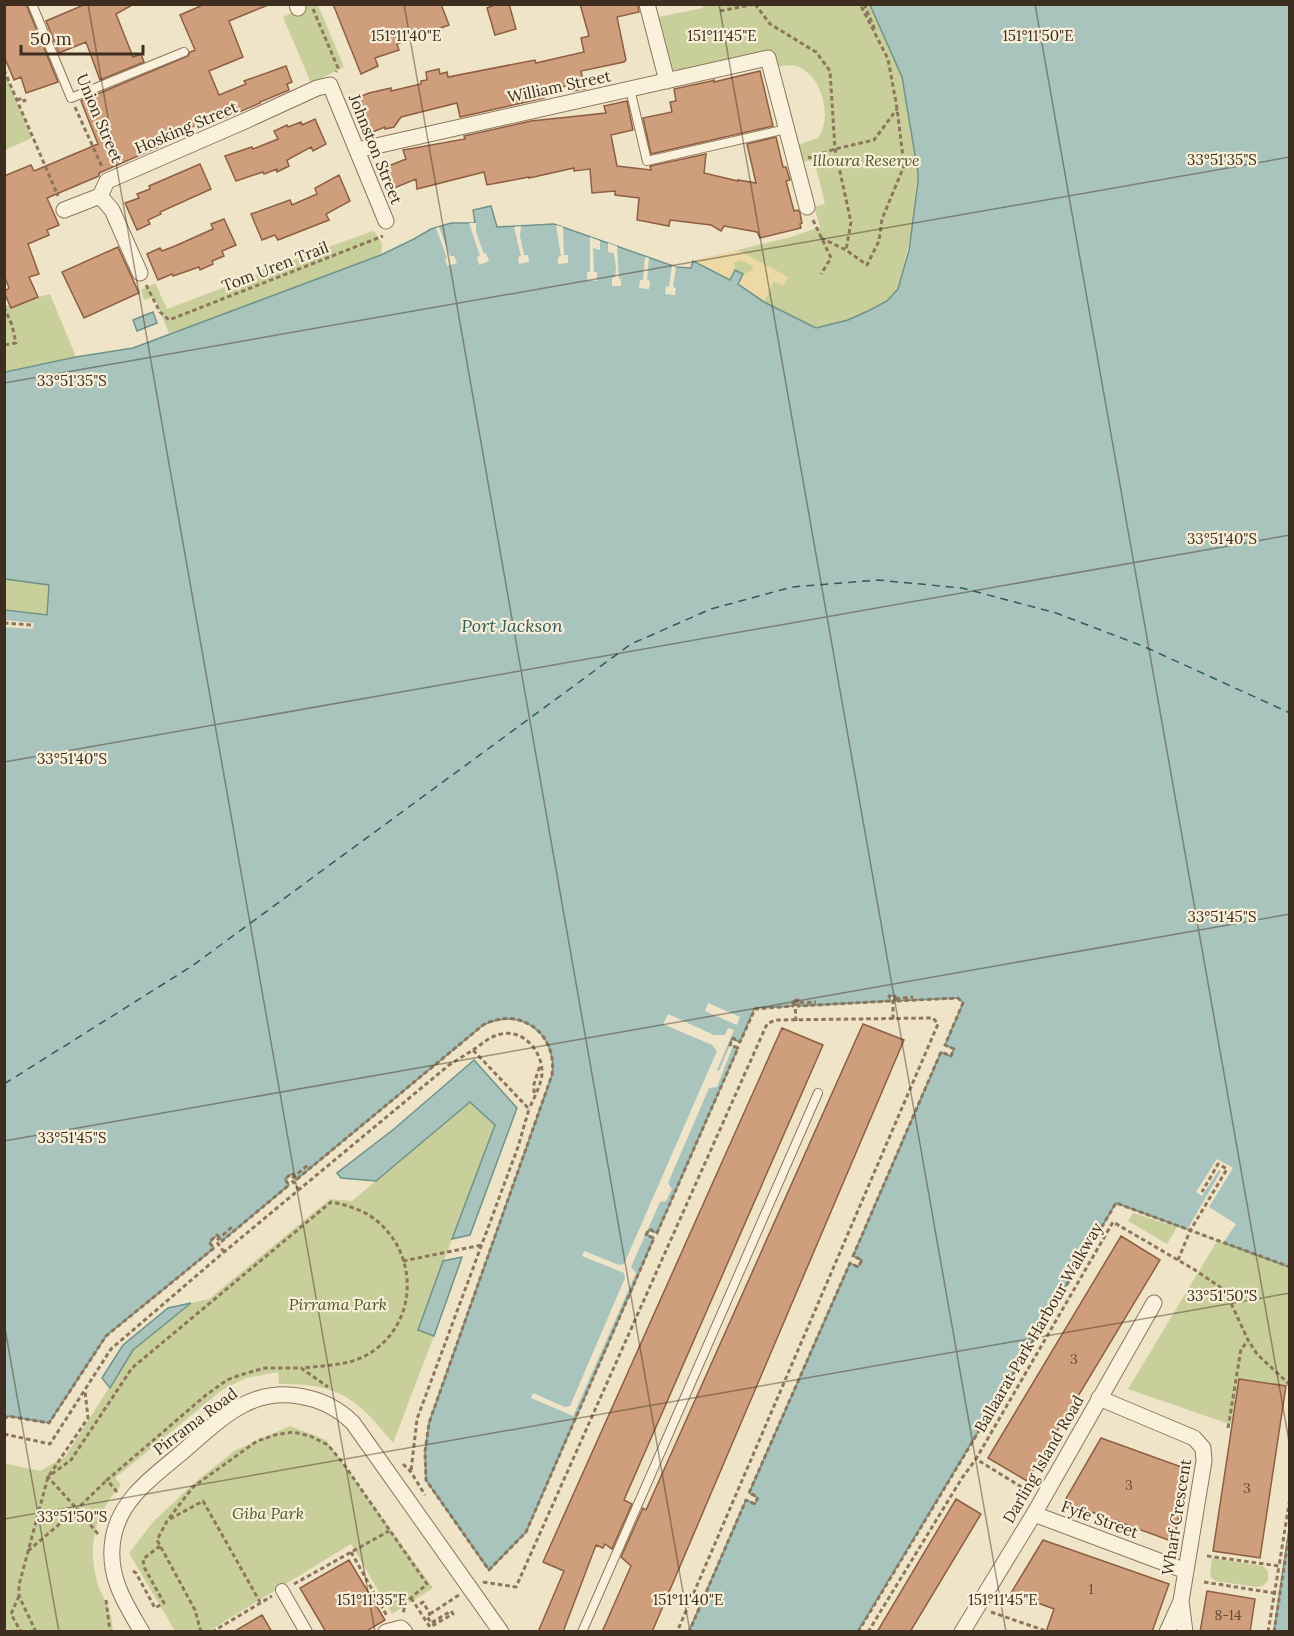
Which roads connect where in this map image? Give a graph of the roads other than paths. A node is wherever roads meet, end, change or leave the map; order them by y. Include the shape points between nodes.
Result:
1 (32, 4) edge
2 (647, 4) edge
3 (184, 52) dead end
4 (667, 81) junction
5 (330, 85) joint
6 (630, 89) junction
7 (786, 129) junction
8 (358, 150) junction
9 (100, 196) junction
10 (807, 207) dead end
11 (64, 210) road end
12 (386, 221) road end
13 (140, 273) road end
14 (818, 1093) dead end
15 (1154, 1303) dead end
16 (1099, 1398) junction
17 (1034, 1514) junction
18 (1186, 1571) junction
19 (282, 1590) road end
20 (1181, 1601) junction
21 (142, 1632) edge
22 (306, 1632) edge
23 (501, 1632) edge
24 (582, 1632) edge
25 (962, 1632) edge
26 (1167, 1632) edge
27 (1185, 1632) edge

1 - 3 lane, Union Street via 71,98
2 - 4 street
4 - 6 street, William Street
4 - 7 street, William Street via 768,58
5 - 8 street, Johnston Street
5 - 9 street, Hosking Street via 107,180
6 - 7 lane via 647,161
6 - 8 street, William Street
7 - 10 street
8 - 12 street, Johnston Street
9 - 11 street
9 - 13 street via 112,210
14 - 24 lane
15 - 16 street, Darling Island Road
16 - 17 street, Darling Island Road
16 - 18 street, Wharf Crescent via 1200,1442 1204,1461
17 - 18 street, Fyfe Street
17 - 25 street, Darling Island Road
18 - 20 street, Wharf Crescent
19 - 22 street
20 - 26 street, Wharf Crescent
20 - 27 street, Wharf Crescent
21 - 23 street, Pirrama Road via 122,1599 113,1571 113,1539 124,1509 147,1481 232,1412 254,1400 289,1395 326,1404 353,1423

